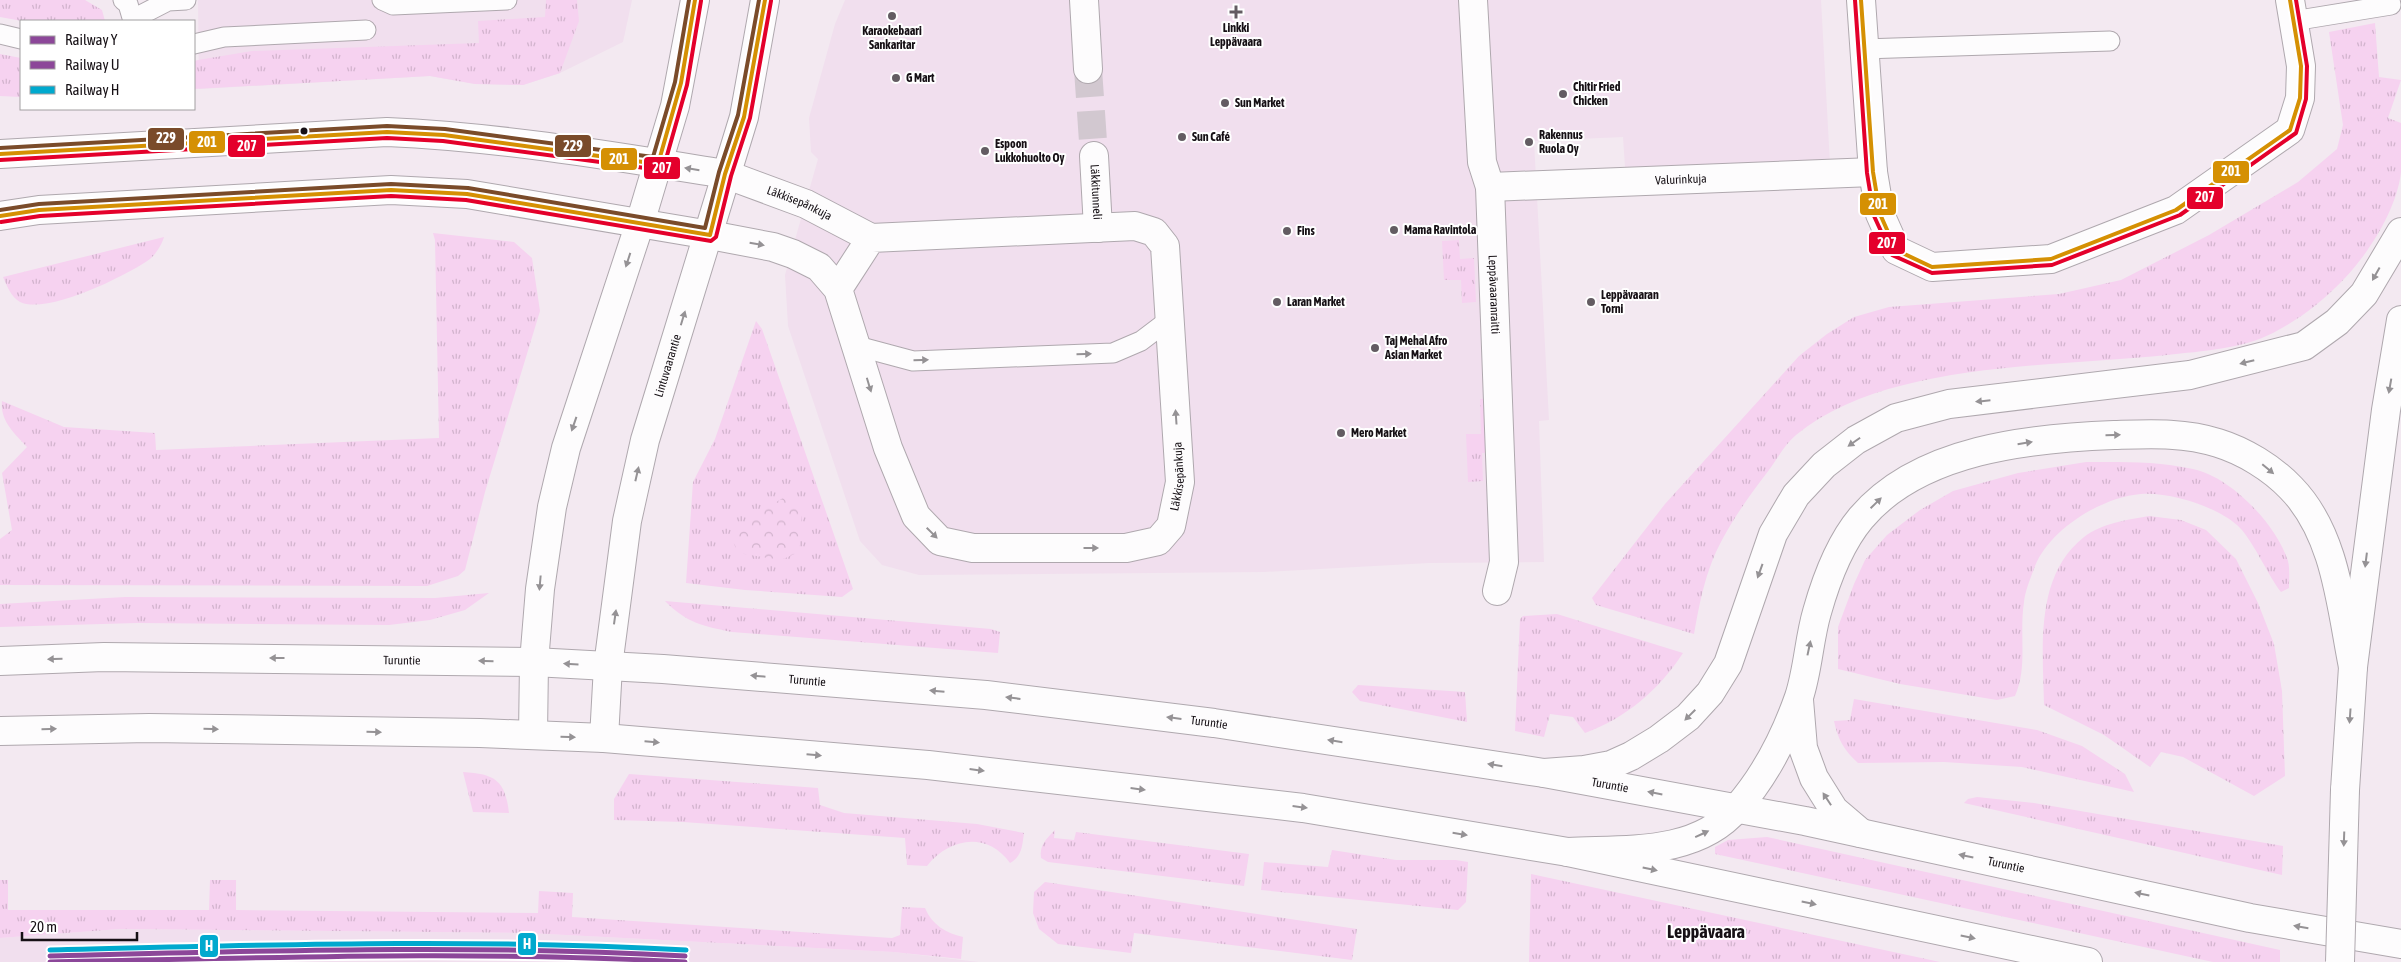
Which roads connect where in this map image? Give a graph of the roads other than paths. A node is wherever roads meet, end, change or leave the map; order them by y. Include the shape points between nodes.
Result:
1 (123, 0) edge
2 (186, 0) edge
3 (382, 0) edge
4 (507, 0) edge
5 (695, 0) edge
6 (764, 0) edge
7 (1084, 0) edge
8 (1473, 0) edge
9 (1861, 0) edge
10 (2390, 0) edge
11 (2292, 11) edge
12 (133, 20) edge
13 (366, 30) dead end
14 (0, 34) edge
15 (20, 39) edge
16 (2110, 41) dead end
17 (195, 44) edge
18 (1863, 49) junction
19 (1088, 69) tunnel mouth
20 (0, 154) edge
21 (1094, 156) tunnel mouth
22 (658, 164) junction
23 (1873, 172) junction
24 (726, 174) junction
25 (1490, 187) junction
26 (0, 216) edge
27 (640, 223) junction
28 (1098, 228) junction
29 (2401, 232) edge
30 (710, 235) junction
31 (871, 238) junction
32 (838, 289) junction
33 (1170, 319) junction
34 (2401, 320) edge
35 (857, 346) junction
36 (1497, 591) dead end
37 (0, 661) edge
38 (534, 662) junction
39 (608, 666) junction
40 (2353, 667) junction
41 (1799, 696) junction
42 (0, 730) edge
43 (533, 735) junction
44 (604, 738) junction
45 (1544, 772) junction
46 (1737, 808) junction
47 (1862, 833) junction
48 (1568, 852) junction
49 (2401, 944) edge
50 (2088, 962) edge
51 (2340, 962) edge

1 - 12 lane via 128,4
2 - 12 lane via 168,1
3 - 4 lane via 392,5
5 - 22 main road via 681,83
6 - 24 main road, Lintuvaarantie via 744,117
7 - 19 main road
8 - 25 main road, Leppävaaranraitti via 1482,162
9 - 18 main road
10 - 11 lane via 2391,5
11 - 23 main road via 2301,66 2300,90 2290,130 2176,210 2051,259 1932,267 1896,250 1880,214
13 - 17 lane via 224,37
14 - 15 lane
16 - 18 lane
18 - 23 main road
20 - 22 main road, Läkkisepänkuja via 387,132 452,136
21 - 28 main road, Läkkitunneli
24 -> 22 main road, Läkkisepänkuja
22 - 27 main road
23 - 25 main road, Valurinkuja
24 - 30 main road, Lintuvaarantie
24 - 31 main road, Läkkisepänkuja via 806,204
25 - 36 main road, Leppävaaranraitti via 1504,562
26 - 27 main road, Läkkisepänkuja via 39,210 391,190 467,194
27 - 30 main road, Läkkisepänkuja
27 -> 38 main road via 566,448 541,572
28 - 31 main road, Läkkisepänkuja
28 - 33 main road, Läkkisepänkuja via 1135,226 1154,232 1165,246
29 -> 45 main road via 2364,294 2337,322 2304,346 2190,376 1949,404 1896,418 1856,440 1824,464 1796,495 1773,534 1728,664 1710,693 1688,718 1632,756 1611,765
30 -> 32 main road, Läkkisepänkuja via 793,254 819,267
39 -> 30 main road, Lintuvaarantie via 627,522 645,440
31 - 32 main road
32 - 35 main road, Läkkisepänkuja
35 -> 33 lane via 913,361 1112,353 1141,341
35 -> 33 main road, Läkkisepänkuja via 888,448 916,516 940,541 973,548 1126,548 1158,541 1171,526 1180,482
34 -> 40 main road via 2386,410
38 -> 37 main road, Turuntie via 114,657
39 -> 38 main road, Turuntie
38 - 43 main road
39 - 44 main road, Lintuvaarantie
45 -> 39 main road, Turuntie via 1214,723 986,695
41 -> 40 main road via 1817,611 1837,557 1860,518 1885,495 1927,470 1981,450 2064,437 2168,433 2219,443 2261,463 2292,489 2316,522 2332,562
40 -> 51 main road, bridge via 2345,790
41 - 46 main road via 1772,760
47 -> 41 main road via 1834,810 1814,778 1803,748
42 -> 43 main road via 149,728
43 -> 44 main road
44 -> 48 main road via 928,765 1303,808
46 -> 45 main road, Turuntie
46 - 47 main road, Turuntie
48 -> 46 main road via 1654,847 1688,841 1716,828
49 -> 47 main road, Turuntie via 2250,918
48 -> 50 main road

